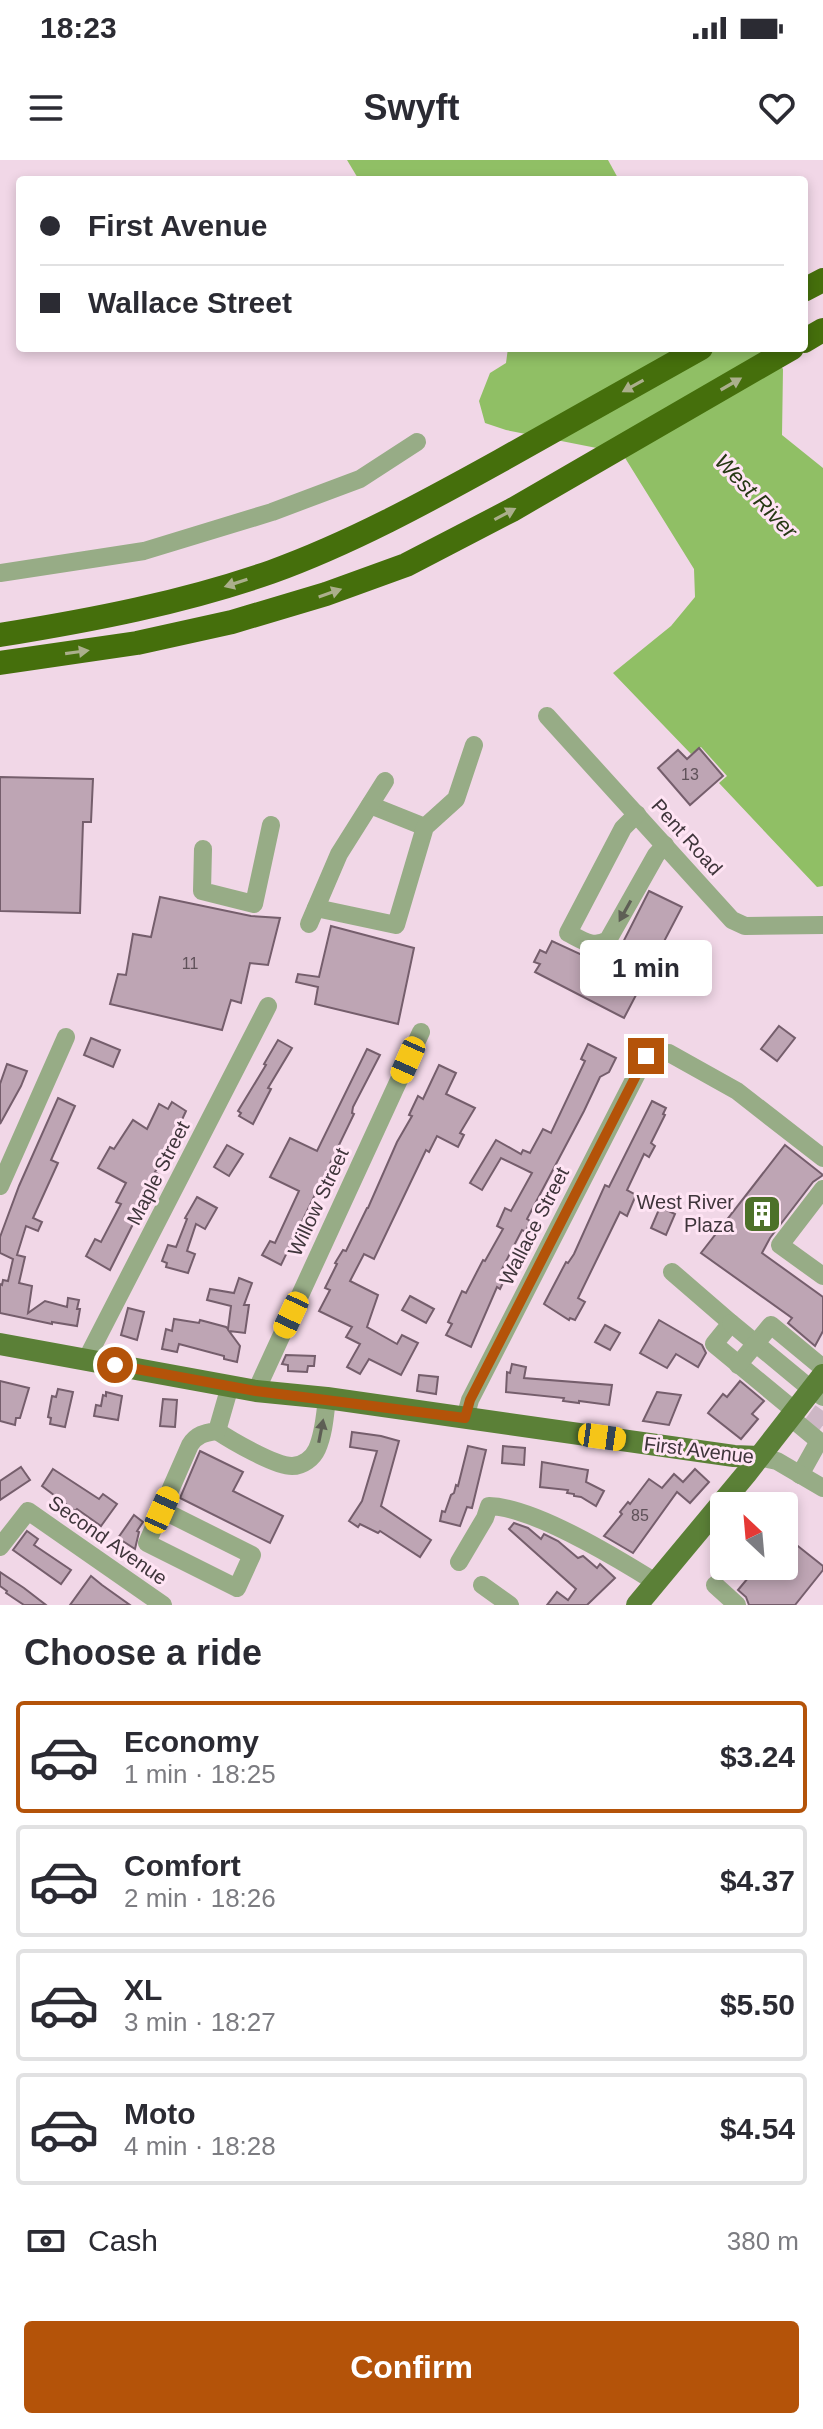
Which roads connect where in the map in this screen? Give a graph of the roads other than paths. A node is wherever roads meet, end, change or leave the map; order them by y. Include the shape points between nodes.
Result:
1 (694, 352) edge
2 (785, 352) edge
3 (417, 442) dead end
4 (0, 573) edge
5 (0, 635) edge
6 (0, 663) edge
7 (547, 716) dead end
8 (474, 745) dead end
9 (385, 781) dead end
10 (370, 805) junction
11 (637, 814) junction
12 (271, 825) dead end
13 (425, 827) junction
14 (665, 845) junction
15 (203, 849) dead end
16 (823, 925) edge
17 (268, 1006) dead end
18 (421, 1032) dead end
19 (66, 1037) dead end
20 (669, 1053) dead end
21 (646, 1056) dead end
22 (823, 1158) edge
23 (0, 1186) edge
24 (823, 1189) edge
25 (672, 1272) dead end
26 (823, 1276) edge
27 (731, 1323) junction
28 (0, 1344) edge
29 (755, 1344) junction
30 (86, 1360) junction
31 (738, 1365) junction
32 (823, 1368) edge
33 (230, 1386) junction
34 (819, 1387) edge
35 (256, 1391) junction
36 (327, 1398) junction
37 (465, 1418) junction
38 (810, 1429) edge
39 (217, 1431) junction
40 (759, 1457) junction
41 (800, 1475) junction
42 (822, 1484) edge
43 (162, 1510) junction
44 (0, 1547) edge
45 (459, 1562) dead end
46 (657, 1583) junction
47 (482, 1585) dead end
48 (715, 1585) dead end
49 (163, 1605) edge
50 (510, 1605) edge
51 (637, 1605) edge
52 (737, 1605) edge

1 -> 5 highway via 411,510 273,571 178,601
6 -> 2 highway via 137,643 232,622 406,565
3 - 4 street via 360,479 272,512 144,551
7 - 11 street, Pent Road
8 - 13 street via 456,799
9 - 10 street
10 - 13 street
10 - 13 street via 339,854 313,916 396,925
11 - 14 street, Pent Road
14 -> 11 street via 608,940 595,945 568,933 623,828
12 - 15 street via 254,904 202,891
14 - 16 street, Pent Road via 732,920 745,926
17 - 30 street, Maple Street
18 - 35 street, Willow Street
19 - 23 street
20 - 22 street via 737,1091
21 - 37 street, Wallace Street
24 - 26 street via 780,1245
25 - 27 street
27 - 29 street
27 - 31 street via 714,1344
28 - 30 main road, First Avenue
29 - 31 street
29 - 32 street via 771,1325
29 - 34 street
30 - 33 main road, First Avenue
31 - 38 street
33 - 35 main road, First Avenue
33 - 39 street
34 - 38 main road
35 - 36 main road, First Avenue
36 - 37 main road, First Avenue
39 -> 36 street via 296,1466 318,1447
37 - 40 main road, First Avenue
38 - 40 main road
38 - 41 street
39 - 43 street via 194,1438
40 - 41 street, First Avenue
40 - 46 main road
41 - 42 street, First Avenue
43 - 43 street via 252,1555 237,1588 147,1543
44 - 49 street, Second Avenue via 28,1511
45 - 46 street via 489,1506 503,1506 528,1514
46 - 51 main road
47 - 50 street
48 - 52 street

